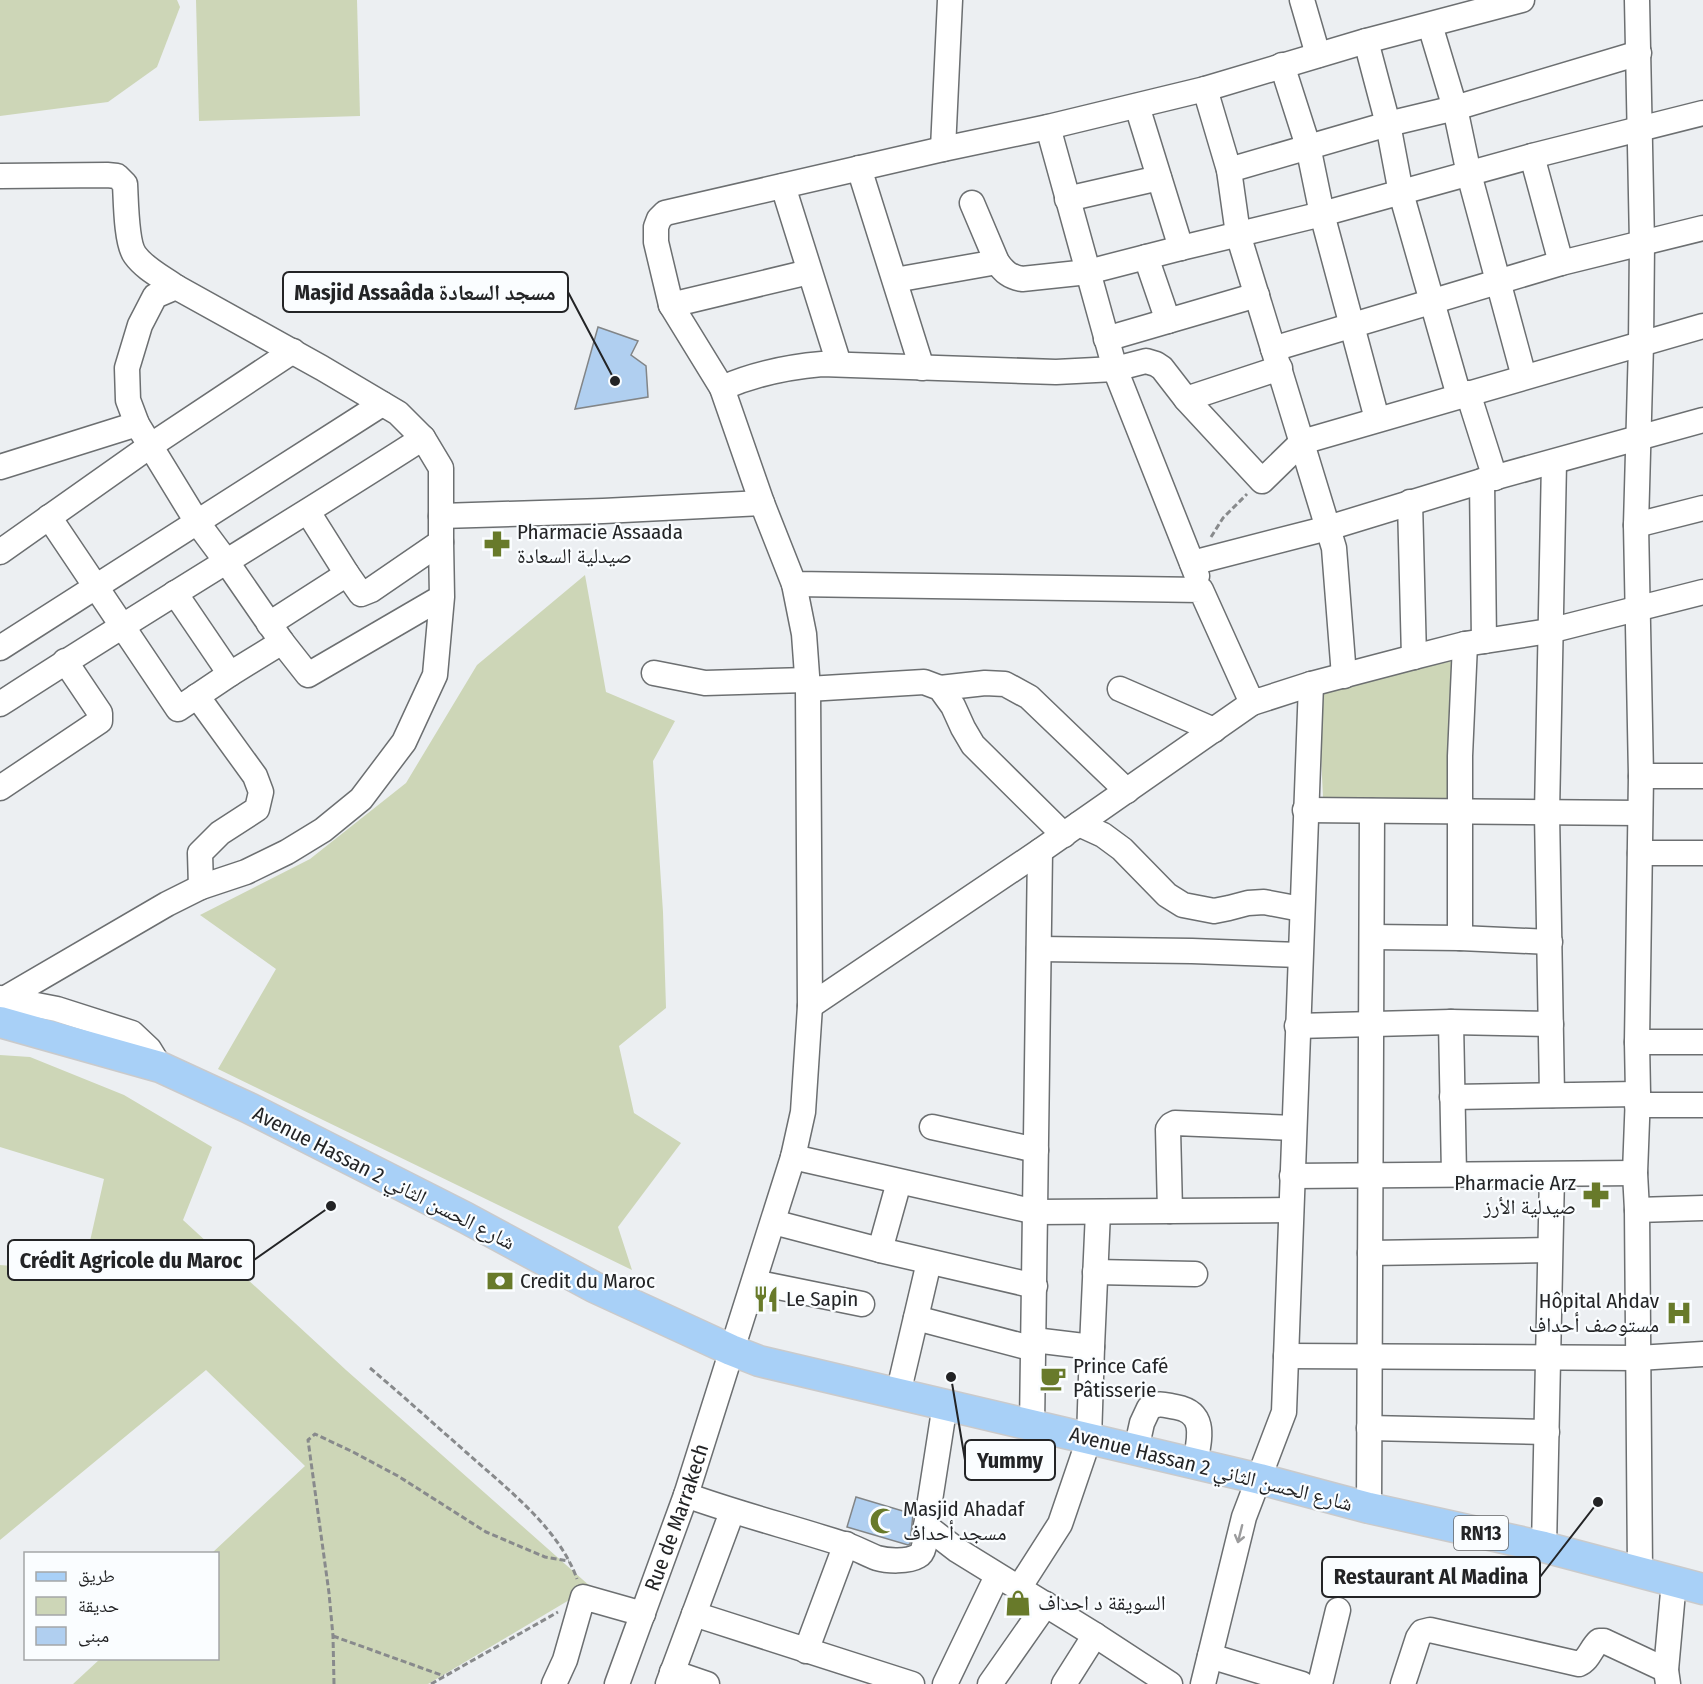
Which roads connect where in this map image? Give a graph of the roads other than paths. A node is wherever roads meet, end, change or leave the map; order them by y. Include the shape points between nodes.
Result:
1 (950, 0) edge
2 (1302, 0) edge
3 (1522, 0) edge
4 (1637, 0) edge
5 (1430, 25) junction
6 (1365, 41) junction
7 (1639, 53) junction
8 (1318, 55) junction
9 (1282, 65) junction
10 (1205, 89) junction
11 (1137, 106) junction
12 (1455, 108) junction
13 (1703, 113) edge
14 (1388, 124) junction
15 (1048, 127) junction
16 (1641, 128) junction
17 (1308, 146) junction
18 (944, 149) junction
19 (1532, 156) junction
20 (859, 168) junction
21 (1229, 170) junction
22 (1469, 174) junction
23 (0, 176) edge
24 (1159, 178) junction
25 (783, 186) junction
26 (1401, 193) junction
27 (1066, 199) junction
28 (972, 203) dead end
29 (1322, 214) junction
30 (1703, 228) edge
31 (1238, 234) junction
32 (1642, 243) junction
33 (1181, 248) junction
34 (1146, 257) junction
35 (997, 262) junction
36 (1561, 263) junction
37 (809, 272) junction
38 (1088, 272) junction
39 (895, 280) junction
40 (1499, 281) junction
41 (176, 287) junction
42 (1257, 295) junction
43 (1432, 302) junction
44 (672, 305) junction
45 (1168, 321) junction
46 (1352, 326) junction
47 (1703, 326) edge
48 (1106, 339) junction
49 (1641, 344) junction
50 (293, 351) junction
51 (1276, 358) junction
52 (839, 364) junction
53 (922, 368) junction
54 (1115, 369) junction
55 (1524, 377) junction
56 (722, 388) junction
57 (1464, 394) junction
58 (1186, 399) junction
59 (381, 404) junction
60 (1377, 419) junction
61 (1703, 420) edge
62 (137, 424) junction
63 (423, 438) junction
64 (1639, 438) junction
65 (1302, 442) junction
66 (150, 446) junction
67 (1554, 462) junction
68 (0, 467) edge
69 (1489, 480) junction
70 (1410, 502) junction
71 (762, 503) junction
72 (1703, 508) edge
73 (308, 512) junction
74 (441, 516) junction
75 (49, 517) junction
76 (197, 522) junction
77 (1636, 525) junction
78 (1328, 528) junction
79 (441, 542) junction
80 (0, 552) edge
81 (1199, 560) junction
82 (226, 561) junction
83 (347, 574) junction
84 (794, 584) junction
85 (95, 586) junction
86 (1201, 590) junction
87 (1703, 592) edge
88 (175, 593) junction
89 (442, 597) junction
90 (1639, 609) junction
91 (121, 626) junction
92 (1549, 631) junction
93 (275, 633) junction
94 (1475, 643) junction
95 (0, 648) edge
96 (1414, 657) junction
97 (65, 661) junction
98 (654, 673) dead end
99 (230, 674) junction
100 (1344, 676) junction
101 (1311, 684) junction
102 (808, 685) junction
103 (940, 688) junction
104 (1120, 688) dead end
105 (196, 696) junction
106 (1252, 703) junction
107 (0, 704) edge
108 (1214, 730) junction
109 (1703, 776) edge
110 (1641, 777) junction
111 (0, 788) edge
112 (1127, 791) junction
113 (1305, 810) junction
114 (1372, 811) junction
115 (1459, 812) junction
116 (1547, 813) junction
117 (1640, 813) junction
118 (1071, 830) junction
119 (1040, 851) junction
120 (1703, 853) edge
121 (1640, 854) junction
122 (201, 887) junction
123 (1301, 909) junction
124 (1372, 937) junction
125 (1460, 938) junction
126 (1550, 942) junction
127 (1039, 949) junction
128 (1300, 955) junction
129 (1, 1006) edge
130 (810, 1006) junction
131 (1451, 1022) junction
132 (1372, 1023) junction
133 (1551, 1024) junction
134 (1297, 1026) junction
135 (1637, 1042) junction
136 (1703, 1042) edge
137 (1552, 1095) junction
138 (1452, 1097) junction
139 (1637, 1100) junction
140 (1703, 1105) edge
141 (932, 1127) dead end
142 (1294, 1128) junction
143 (1036, 1150) junction
144 (793, 1157) junction
145 (1635, 1173) junction
146 (1454, 1174) junction
147 (1371, 1175) junction
148 (1552, 1175) junction
149 (1292, 1176) junction
150 (899, 1182) junction
151 (1703, 1208) edge
152 (1291, 1210) junction
153 (1637, 1210) junction
154 (1170, 1211) junction
155 (1036, 1212) junction
156 (1098, 1212) junction
157 (773, 1222) junction
158 (880, 1250) junction
159 (1550, 1250) junction
160 (1370, 1253) junction
161 (929, 1262) junction
162 (1095, 1272) junction
163 (1195, 1275) dead end
164 (754, 1282) junction
165 (1035, 1286) junction
166 (862, 1304) dead end
167 (916, 1318) junction
168 (1034, 1345) junction
169 (1092, 1347) junction
170 (731, 1350) junction
171 (1703, 1354) edge
172 (1286, 1356) junction
173 (1370, 1356) junction
174 (1549, 1357) junction
175 (1638, 1358) junction
176 (898, 1394) junction
177 (945, 1404) junction
178 (1032, 1426) junction
179 (1369, 1428) junction
180 (1547, 1432) junction
181 (1089, 1439) junction
182 (1136, 1450) junction
183 (1195, 1464) junction
184 (1260, 1479) junction
185 (686, 1495) junction
186 (1369, 1508) junction
187 (732, 1512) junction
188 (926, 1526) junction
189 (846, 1544) junction
190 (1544, 1547) junction
191 (1640, 1572) junction
192 (997, 1576) junction
193 (1674, 1581) junction
194 (1019, 1588) junction
195 (1703, 1588) edge
196 (1046, 1604) junction
197 (1338, 1610) dead end
198 (643, 1614) junction
199 (694, 1614) junction
200 (1095, 1635) junction
201 (806, 1651) junction
202 (1210, 1656) junction
203 (1139, 1676) edge
204 (1667, 1677) edge
205 (670, 1678) edge
206 (1277, 1680) edge
207 (554, 1684) edge
208 (617, 1684) edge
209 (707, 1684) edge
210 (912, 1684) edge
211 (945, 1684) edge
212 (990, 1684) edge
213 (1064, 1684) edge
214 (1170, 1684) edge
215 (1203, 1684) edge
216 (1302, 1684) edge
217 (1320, 1684) edge
218 (1403, 1684) edge

1 - 18 street
2 - 8 street
3 - 5 street
4 - 7 street
5 - 6 street
5 - 12 street
6 - 8 street
6 - 14 street
7 - 12 street
7 - 16 street
8 - 9 street
9 - 10 street
9 - 17 street
10 - 11 street
10 - 21 street
11 - 15 street
11 - 24 street
12 - 14 street
12 - 22 street
13 - 16 street
14 - 17 street
14 - 26 street
15 - 18 street
15 - 27 street
16 - 19 street
16 - 32 street
17 - 21 street
17 - 29 street
18 - 20 street
19 - 22 street
19 - 36 street
20 - 25 street
20 - 39 street
21 - 31 street
22 - 26 street
22 - 40 street
23 - 41 street via 117,176 125,184 133,253
24 - 27 street
24 - 33 street
25 - 37 street
25 - 44 street, Rue de Marrakech via 665,213 659,219 656,242
26 - 29 street
26 - 43 street
27 - 38 street
28 - 35 street
29 - 31 street
29 - 46 street
30 - 32 street
31 - 33 street
31 - 42 street
32 - 36 street
32 - 49 street
33 - 34 street
34 - 38 street
34 - 45 street
35 - 38 street via 1013,277 1022,279
35 - 39 street
36 - 40 street
37 - 44 street
37 - 52 street
38 - 48 street
39 - 53 street
40 - 43 street
40 - 55 street
41 - 50 street
41 - 62 street via 155,296 140,325 127,368 128,400
42 - 45 street
42 - 51 street
43 - 46 street
43 - 57 street
44 - 56 street, Rue de Marrakech
45 - 48 street
46 - 51 street
46 - 60 street
47 - 49 street
48 - 54 street
49 - 55 street
49 - 64 street
50 - 59 street
50 - 66 street
51 - 58 street
51 - 65 street
52 - 53 street
52 - 56 street via 792,367
53 - 54 street via 1056,372
54 - 58 street via 1150,362 1162,368
54 - 81 street
55 - 57 street
56 - 71 street, Rue de Marrakech
57 - 60 street
57 - 69 street
58 - 65 street via 1262,481
59 - 63 street via 398,413
59 - 76 street
60 - 65 street
61 - 64 street
62 - 66 street
62 - 68 street
63 - 73 street
63 - 74 street via 441,468
64 - 67 street
64 - 77 street
65 - 78 street
66 - 75 street
66 - 76 street
67 - 69 street
67 - 92 street
69 - 70 street
69 - 94 street
70 - 78 street
70 - 96 street
71 - 74 street
71 - 84 street, Rue de Marrakech
72 - 77 street
73 - 82 street
73 - 83 street
74 - 79 street
75 - 80 street
75 - 85 street
76 - 82 street
76 - 85 street
77 - 90 street
78 - 81 street
78 - 100 street via 1334,548
79 - 83 street via 361,594
79 - 89 street
81 - 86 street
82 - 88 street
82 - 93 street
83 - 93 street
84 - 86 street
84 - 102 street, Rue de Marrakech via 804,634
85 - 91 street
85 - 95 street
86 - 106 street
87 - 90 street
88 - 91 street
88 - 99 street
89 - 93 street via 308,675
89 - 122 street via 435,675 404,742 361,799 323,830 287,852 246,872
90 - 92 street
90 - 110 street
91 - 97 street
91 - 105 street via 178,709
92 - 94 street
92 - 116 street
93 - 99 street
94 - 96 street
94 - 115 street via 1460,756
96 - 100 street
97 - 107 street
97 - 111 street via 100,713 100,721
98 - 102 street via 705,683
99 - 105 street
100 - 101 street
101 - 106 street
101 - 113 street
102 - 103 street via 924,682
102 - 130 street, Rue de Marrakech
103 - 112 street via 1005,684 1029,697
103 - 118 street via 974,745
104 - 108 street
105 - 122 street via 255,776 261,792 257,809 220,833 200,853
106 - 108 street
108 - 112 street
109 - 110 street
110 - 117 street
112 - 118 street
113 - 114 street
113 - 123 street
114 - 115 street
114 - 124 street
115 - 116 street
115 - 125 street
116 - 117 street
116 - 126 street
117 - 121 street
118 - 119 street
118 - 123 street via 1103,835 1167,895 1183,905 1214,911 1264,902
119 - 127 street
119 - 130 street
120 - 121 street
121 - 135 street
122 - 129 street via 136,921
123 - 128 street
124 - 125 street
124 - 132 street
125 - 126 street
126 - 133 street
127 - 128 street
127 - 143 street
128 - 134 street
129 - 170 main road, Avenue Hassan 2 شارع الحسن الثاني / RN13 via 160,1067 249,1108 594,1287
130 - 144 street, Rue de Marrakech via 803,1112
131 - 132 street
131 - 133 street
131 - 138 street
132 - 134 street
132 - 147 street
133 - 137 street
134 - 142 street
135 - 136 street
135 - 139 street
137 - 138 street
137 - 139 street
138 - 146 street
139 - 140 street
139 - 145 street
141 - 143 street
142 - 149 street
142 - 154 street via 1171,1125
143 - 155 street
144 - 150 street
144 - 157 street, Rue de Marrakech
145 - 148 street
145 - 153 street
146 - 147 street
146 - 148 street
147 - 149 street
147 - 160 street
148 - 159 street
149 - 152 street
150 - 155 street
150 - 158 street
151 - 153 street
152 - 154 street
152 - 172 street
153 - 175 street
154 - 156 street
155 - 156 street
155 - 165 street
156 - 162 street
157 - 158 street
157 - 164 street, Rue de Marrakech
158 - 161 street
159 - 160 street
159 - 174 street
160 - 173 street
161 - 165 street
161 - 167 street
162 - 163 street
162 - 169 street
164 - 166 street
164 - 170 street, Rue de Marrakech
165 - 168 street
167 - 168 street
167 - 176 street
168 - 169 street
168 - 178 street
169 - 181 street
170 - 176 main road, Avenue Hassan 2 شارع الحسن الثاني / RN13
170 - 185 street, Rue de Marrakech
171 - 175 street
172 - 173 street
172 - 184 street via 1284,1412
173 - 174 street
173 - 179 street
174 - 175 street
174 - 180 street
175 - 191 street
176 - 177 main road, Avenue Hassan 2 شارع الحسن الثاني / RN13
177 - 178 main road, Avenue Hassan 2 شارع الحسن الثاني / RN13
177 - 188 street
178 - 181 main road, Avenue Hassan 2 شارع الحسن الثاني / RN13
179 - 180 street
179 - 186 street
180 - 190 street
181 - 182 main road, Avenue Hassan 2 شارع الحسن الثاني / RN13
181 - 194 street via 1060,1524
182 - 183 main road, Avenue Hassan 2 شارع الحسن الثاني / RN13
182 - 183 street via 1149,1408 1158,1404 1188,1409 1200,1430
183 - 184 main road, Avenue Hassan 2 شارع الحسن الثاني / RN13
184 - 186 main road, Avenue Hassan 2 شارع الحسن الثاني / RN13
184 -> 202 street via 1244,1517
185 - 187 street
185 - 198 street, Rue de Marrakech
186 - 190 main road, Avenue Hassan 2 شارع الحسن الثاني / RN13
187 - 189 street
187 - 199 street
188 - 189 street via 921,1553 915,1558 878,1558
188 - 192 street
189 - 201 street
190 - 191 main road, Avenue Hassan 2 شارع الحسن الثاني / RN13
191 - 193 main road, Avenue Hassan 2 شارع الحسن الثاني / RN13
192 - 194 street
192 - 211 street
193 - 195 main road, Avenue Hassan 2 شارع الحسن الثاني / RN13
193 - 204 street
194 - 196 street
196 - 200 street
196 - 212 street
197 - 217 street
198 - 207 street via 583,1597
198 - 208 street, Rue de Marrakech
199 - 201 street
199 - 205 street
200 - 203 street
200 - 213 street
201 - 210 street
202 - 206 street
202 - 215 street
203 - 214 street
204 - 218 street via 1604,1641 1594,1645 1585,1662 1579,1664 1430,1630 1418,1638
205 - 209 street
206 - 216 street

